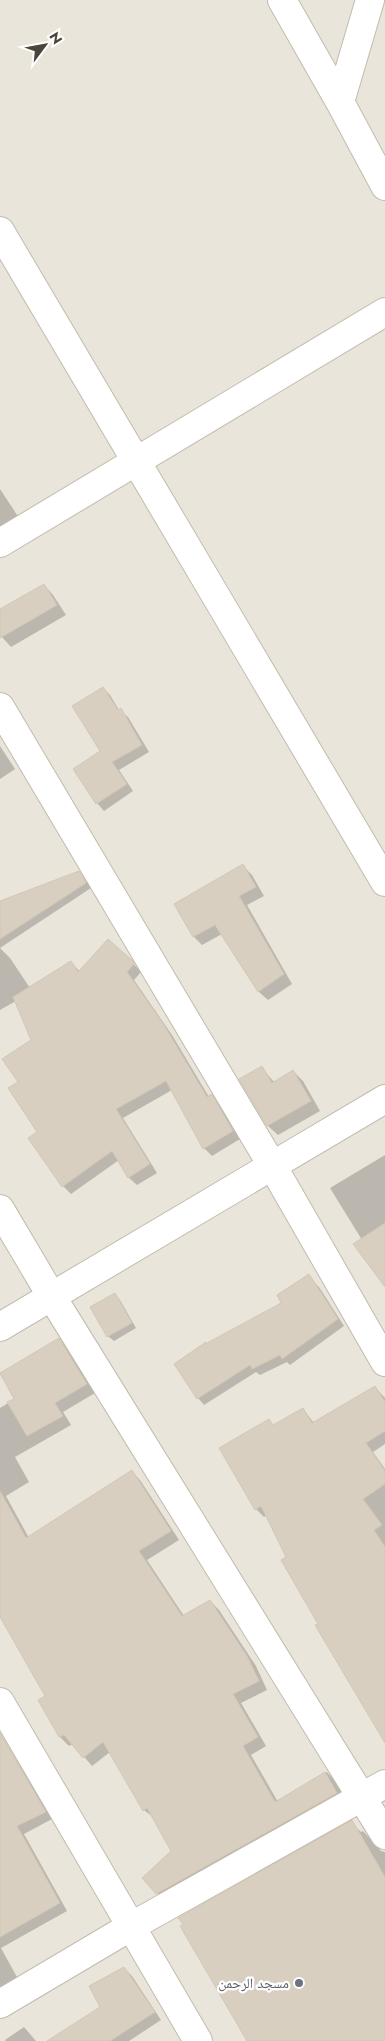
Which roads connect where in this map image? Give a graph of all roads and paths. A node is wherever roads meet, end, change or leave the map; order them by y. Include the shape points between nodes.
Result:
1 (282, 0) edge
2 (370, 0) edge
3 (340, 102) junction
4 (385, 186) edge
5 (0, 231) edge
6 (385, 312) edge
7 (136, 462) junction
8 (0, 543) edge
9 (0, 707) edge
10 (385, 882) edge
11 (385, 1099) edge
12 (273, 1167) junction
13 (0, 1209) edge
14 (52, 1297) junction
15 (0, 1327) edge
16 (385, 1362) edge
17 (0, 1702) edge
18 (374, 1791) edge
19 (385, 1835) edge
20 (130, 1927) junction
21 (0, 2004) edge
22 (198, 2041) edge

1 - 3 street
2 - 3 street
3 - 4 street
5 - 7 street
6 - 7 street
7 - 8 street
7 - 10 street
9 - 12 street
11 - 12 street
12 - 14 street
12 - 16 street
13 - 14 street
14 - 15 street
14 - 18 street
17 - 20 street
18 - 19 street
18 - 20 street
20 - 21 street
20 - 22 street

